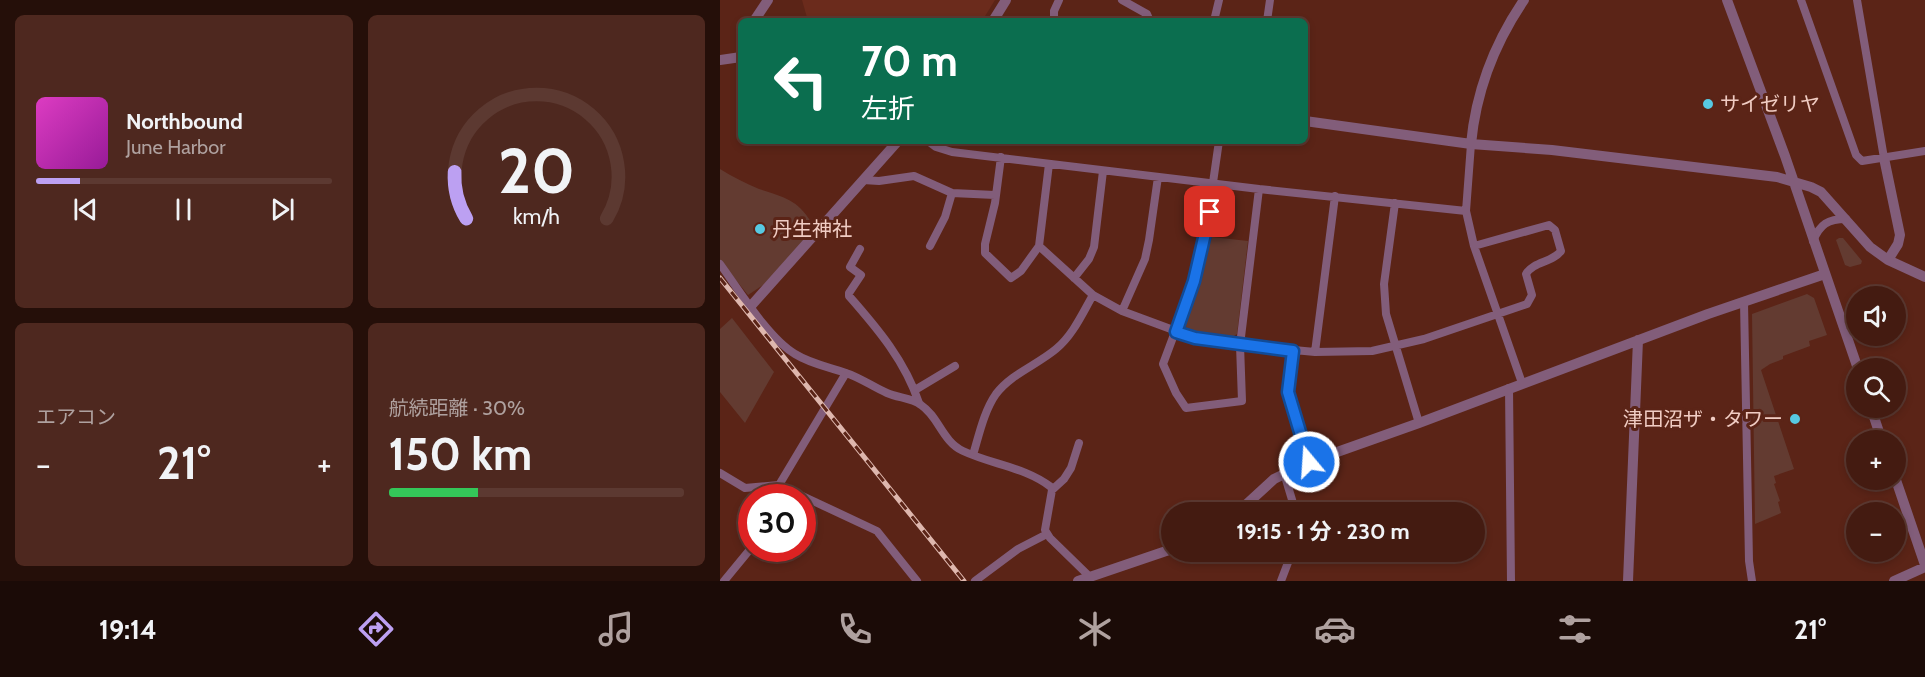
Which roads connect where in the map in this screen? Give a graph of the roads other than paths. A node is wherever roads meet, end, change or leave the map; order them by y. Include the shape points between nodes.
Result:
1 (768, 0) edge
2 (1006, 0) edge
3 (1059, 0) edge
4 (1122, 0) edge
5 (1219, 0) edge
6 (1270, 0) edge
7 (1524, 0) edge
8 (1727, 0) edge
9 (1801, 0) edge
10 (1857, 0) edge
11 (756, 18) edge
12 (995, 18) edge
13 (1054, 18) edge
14 (1149, 18) edge
15 (1215, 18) edge
16 (1267, 18) edge
17 (738, 57) edge
18 (720, 60) edge
19 (1308, 121) edge
20 (895, 144) edge
21 (932, 144) edge
22 (1219, 144) edge
23 (1471, 144) junction
24 (1925, 151) edge
25 (1000, 157) junction
26 (1884, 158) junction
27 (1049, 164) junction
28 (1103, 171) junction
29 (1158, 177) junction
30 (863, 180) junction
31 (1793, 182) junction
32 (1215, 183) junction
33 (1259, 189) junction
34 (952, 193) junction
35 (995, 195) junction
36 (1335, 196) junction
37 (1395, 203) junction
38 (1466, 211) junction
39 (1846, 219) junction
40 (1814, 241) junction
41 (930, 246) dead end
42 (1039, 246) junction
43 (1474, 246) junction
44 (860, 249) dead end
45 (1888, 260) junction
46 (720, 264) edge
47 (1825, 274) junction
48 (1925, 277) edge
49 (1074, 278) junction
50 (1093, 295) junction
51 (1744, 302) junction
52 (750, 307) junction
53 (1122, 311) junction
54 (1496, 314) junction
55 (1176, 332) junction
56 (1638, 339) junction
57 (1240, 345) junction
58 (1396, 347) junction
59 (1293, 351) junction
60 (1315, 352) junction
61 (1854, 358) edge
62 (955, 366) dead end
63 (846, 373) junction
64 (1522, 383) junction
65 (1509, 388) junction
66 (915, 390) junction
67 (919, 403) junction
68 (1419, 423) junction
69 (1079, 443) dead end
70 (973, 455) junction
71 (1309, 462) junction
72 (1284, 472) junction
73 (720, 473) edge
74 (738, 484) edge
75 (780, 484) edge
76 (1052, 490) junction
77 (1899, 490) edge
78 (816, 502) edge
79 (1249, 502) edge
80 (1293, 502) edge
81 (1047, 534) junction
82 (1161, 553) edge
83 (740, 562) edge
84 (1288, 562) edge
85 (1925, 566) edge
86 (1095, 578) edge
87 (724, 581) edge
88 (917, 581) edge
89 (975, 581) edge
90 (1078, 581) edge
91 (1281, 581) edge
92 (1511, 581) edge
93 (1628, 581) edge
94 (1752, 581) edge
95 (1894, 581) edge

1 - 11 street
2 - 12 street
3 - 13 street
4 - 14 street
5 - 15 street
6 - 16 street
7 - 23 street via 1483,77
8 - 31 street
9 - 26 street via 1856,155 1862,161
10 - 26 street
17 - 18 street
19 - 23 street
20 - 30 street
21 - 25 street via 952,152
22 - 32 street
23 - 31 street via 1552,150
23 - 38 street
24 - 26 street
25 - 27 street
25 - 35 street
26 - 45 street via 1900,235
27 - 28 street
27 - 42 street
28 - 29 street
28 - 49 street via 1094,247
29 - 32 street
29 - 53 street via 1144,259
30 - 34 street via 914,176
30 - 52 street
31 - 39 street via 1821,192
31 - 40 street
32 - 33 street
32 - 55 street via 1194,281
33 - 36 street
33 - 57 street
34 - 35 street
34 - 41 street
35 - 42 street via 985,253 1011,278
36 - 37 street
36 - 60 street
37 - 38 street
37 - 58 street via 1384,284 1386,314
38 - 43 street
39 - 40 street via 1823,224
39 - 45 street via 1870,247
40 - 47 street
42 - 49 street
43 - 54 street
43 - 54 street via 1549,225 1555,230 1561,251 1556,257 1530,267 1526,274 1532,296 1527,304
44 - 66 street via 850,267 861,275 849,296 895,352
45 - 48 street
46 - 52 street
47 - 51 street
47 - 61 street
49 - 50 street
50 - 53 street
50 - 70 street via 1072,331 1056,348 1010,379 994,396
51 - 56 street
51 - 94 street
52 - 63 street via 794,354
53 - 55 street
54 - 58 street
54 - 64 street
55 - 57 street
55 - 57 street via 1163,364 1186,408 1242,401
56 - 64 street
56 - 93 street
57 - 59 street
58 - 60 street via 1349,353
58 - 68 street
59 - 60 street
59 - 71 street via 1288,392
62 - 66 street
63 - 67 street
63 - 75 street
64 - 65 street
65 - 68 street
65 - 92 street
66 - 67 street
67 - 70 street via 950,443
68 - 71 street
69 - 76 street via 1071,468
70 - 76 street via 1040,479
71 - 72 street
72 - 79 street
72 - 80 street
73 - 74 street
76 - 81 street
77 - 85 street
78 - 88 street via 877,531
81 - 86 street
81 - 89 street via 1018,549
82 - 86 street
83 - 87 street
84 - 91 street
85 - 95 street
86 - 90 street

